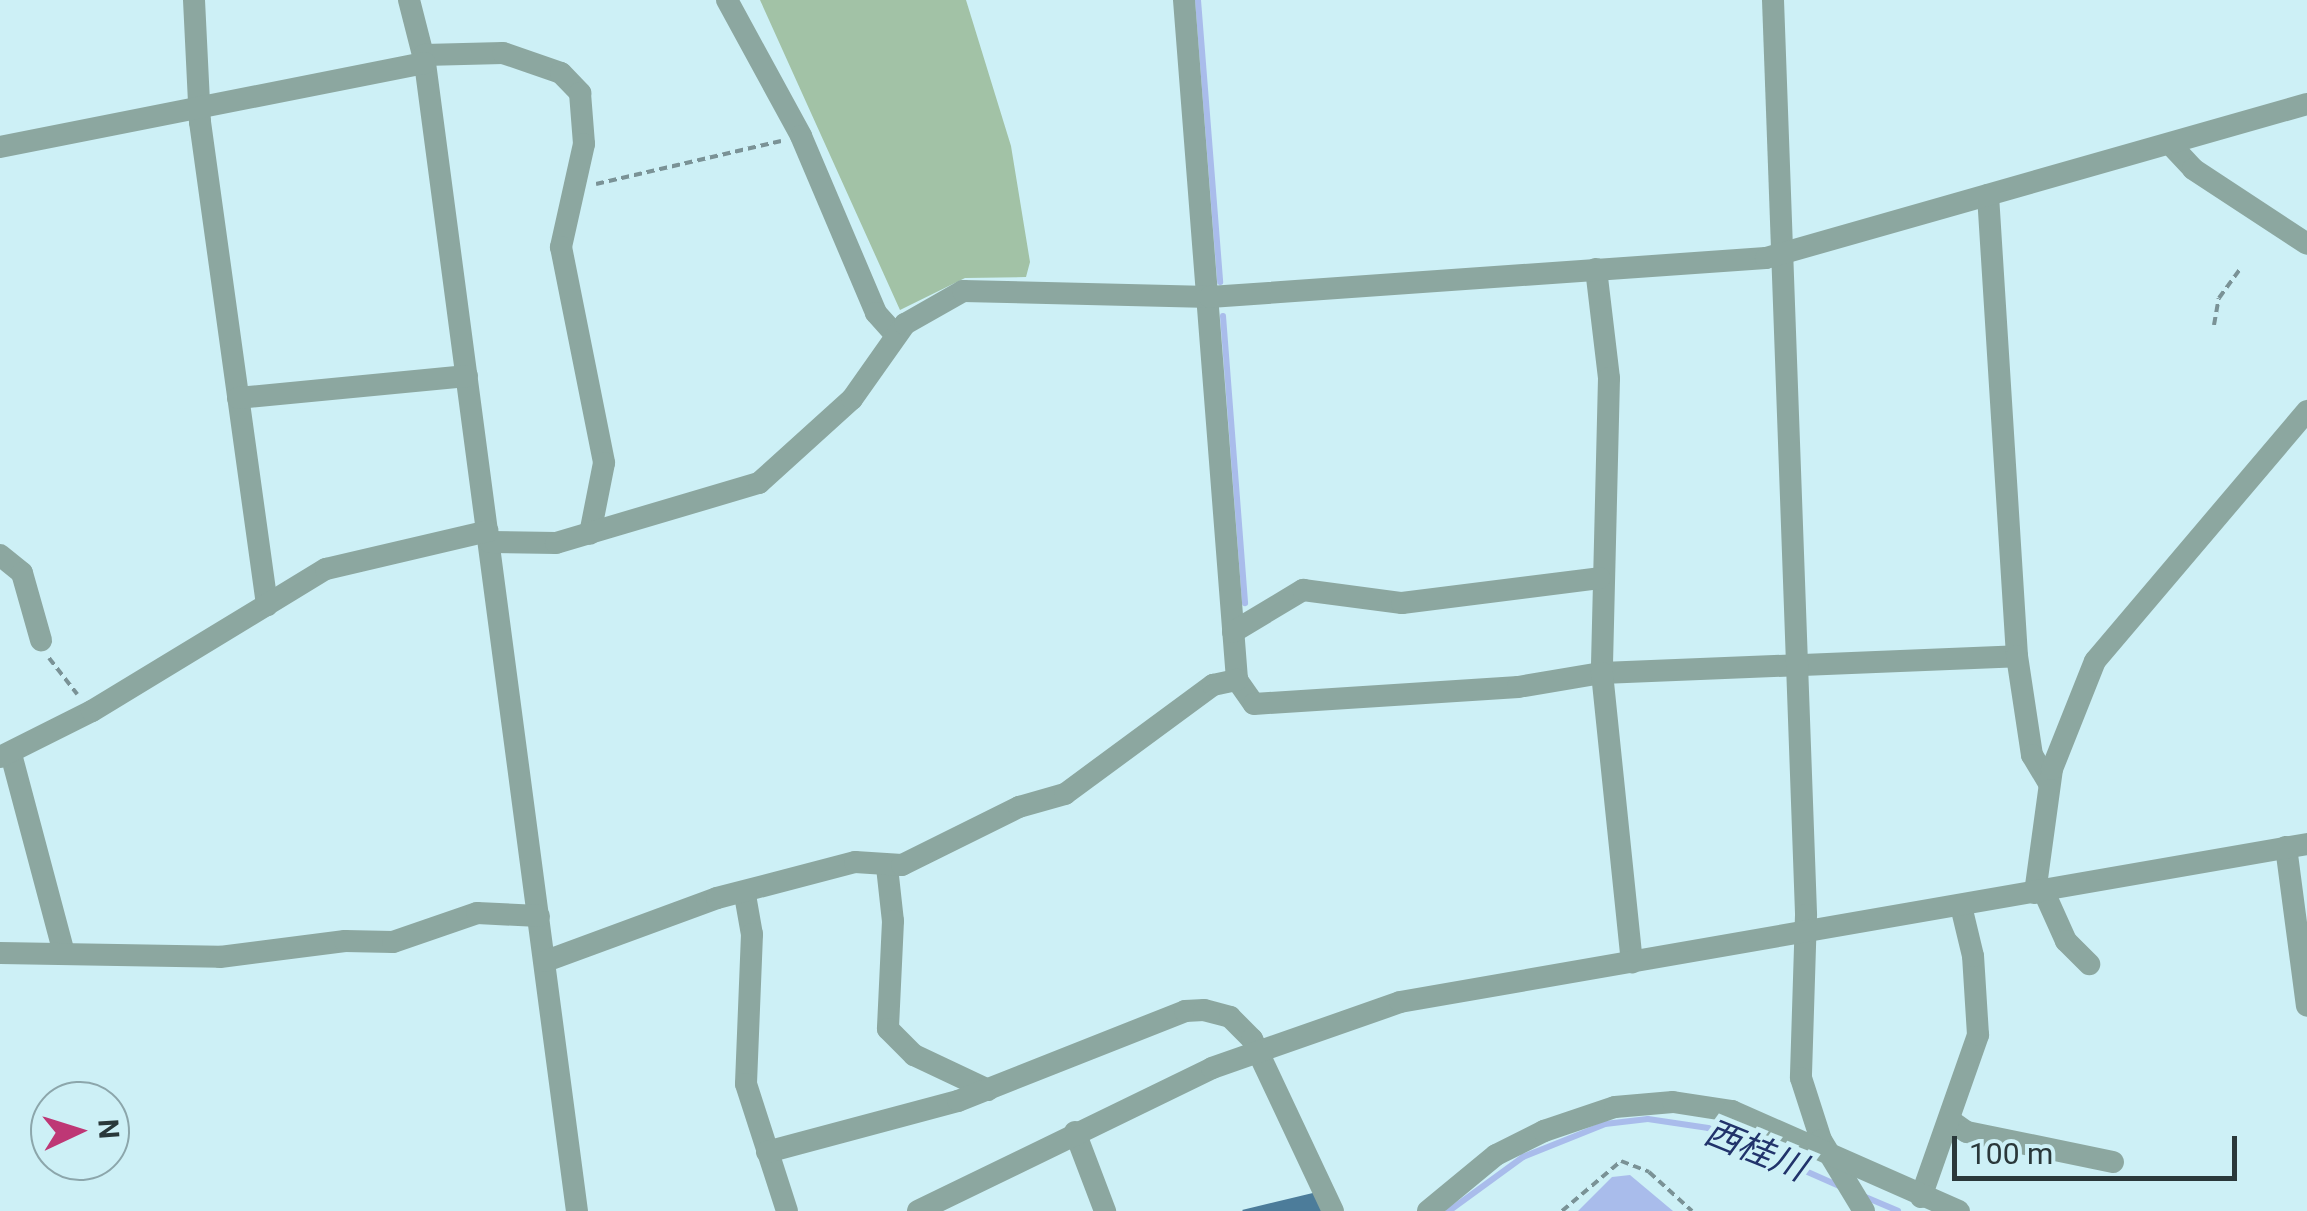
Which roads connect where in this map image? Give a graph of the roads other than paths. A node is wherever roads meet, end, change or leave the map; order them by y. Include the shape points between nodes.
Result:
1 (194, 0) edge
2 (409, 0) edge
3 (727, 0) edge
4 (1184, 0) edge
5 (1773, 0) edge
6 (425, 59) junction
7 (2307, 104) edge
8 (200, 109) junction
9 (2170, 144) junction
10 (0, 147) edge
11 (1988, 196) junction
12 (2307, 244) edge
13 (1782, 254) junction
14 (1596, 269) junction
15 (1210, 298) junction
16 (896, 335) junction
17 (467, 376) junction
18 (238, 398) junction
19 (2307, 410) edge
20 (590, 534) junction
21 (489, 536) junction
22 (0, 555) edge
23 (1600, 578) junction
24 (267, 605) junction
25 (1233, 632) junction
26 (41, 640) road end
27 (2018, 656) junction
28 (1796, 665) junction
29 (1602, 673) junction
30 (1237, 680) junction
31 (5, 756) edge
32 (2049, 784) junction
33 (2296, 846) edge
34 (887, 866) junction
35 (2039, 893) junction
36 (745, 895) junction
37 (1961, 906) junction
38 (539, 916) junction
39 (1804, 934) junction
40 (64, 952) junction
41 (0, 953) edge
42 (546, 961) junction
43 (1632, 962) junction
44 (2089, 964) dead end
45 (2307, 1006) edge
46 (1256, 1051) junction
47 (988, 1090) junction
48 (1952, 1121) junction
49 (1075, 1132) junction
50 (767, 1152) junction
51 (1832, 1158) junction
52 (2113, 1162) dead end
53 (1921, 1197) junction
54 (933, 1207) edge
55 (577, 1211) edge
56 (787, 1211) edge
57 (1105, 1211) edge
58 (1333, 1211) edge
59 (1428, 1211) edge
60 (1864, 1211) edge
61 (1959, 1211) edge

1 - 8 street
2 - 6 street
3 - 16 street via 801,136 876,313
4 - 15 street
5 - 13 street
6 - 8 street
6 - 17 street
6 - 20 street via 503,53 573,83 583,103 584,144 571,187 563,268 604,463
7 - 9 street
8 - 10 street
8 - 18 street
9 - 11 street
9 - 12 street via 2194,169
11 - 13 street
11 - 27 street
13 - 14 street
13 - 28 street
14 - 15 street
14 - 23 street via 1609,378
15 - 16 street via 974,288 915,316
15 - 25 street
16 - 20 street via 852,399 759,483
17 - 18 street
17 - 21 street
18 - 24 street
19 - 32 street via 2106,644 2076,702
20 - 21 street via 540,546
21 - 24 street via 326,569
21 - 38 street
22 - 26 street via 22,573
23 - 25 street via 1402,602 1303,590
23 - 29 street
24 - 31 street
25 - 30 street
27 - 28 street
27 - 32 street via 2032,755
28 - 29 street
28 - 39 street
29 - 30 street via 1518,686 1254,704
29 - 43 street
30 - 34 street via 1214,686 1065,794 1019,807
31 - 40 street
32 - 35 street
33 - 35 street
33 - 45 street
34 - 36 street via 855,862
34 - 47 street via 894,921 888,1029 914,1055
35 - 37 street
35 - 44 street via 2066,941
36 - 42 street via 718,898
36 - 50 street via 752,934 746,1084
37 - 39 street
37 - 48 street via 1979,1017
38 - 40 street via 477,914 393,942 346,941 220,957
38 - 42 street
39 - 43 street
39 - 51 street via 1801,1078
40 - 41 street
42 - 55 street
43 - 46 street via 1400,1002
46 - 47 street via 1230,1017 1185,1011
46 - 49 street
46 - 58 street
47 - 50 street
48 - 52 street via 1967,1132
48 - 53 street
49 - 54 street
49 - 57 street
50 - 56 street
51 - 53 street
51 - 59 street via 1732,1111 1642,1103 1588,1115 1511,1146
51 - 60 street
53 - 61 street

